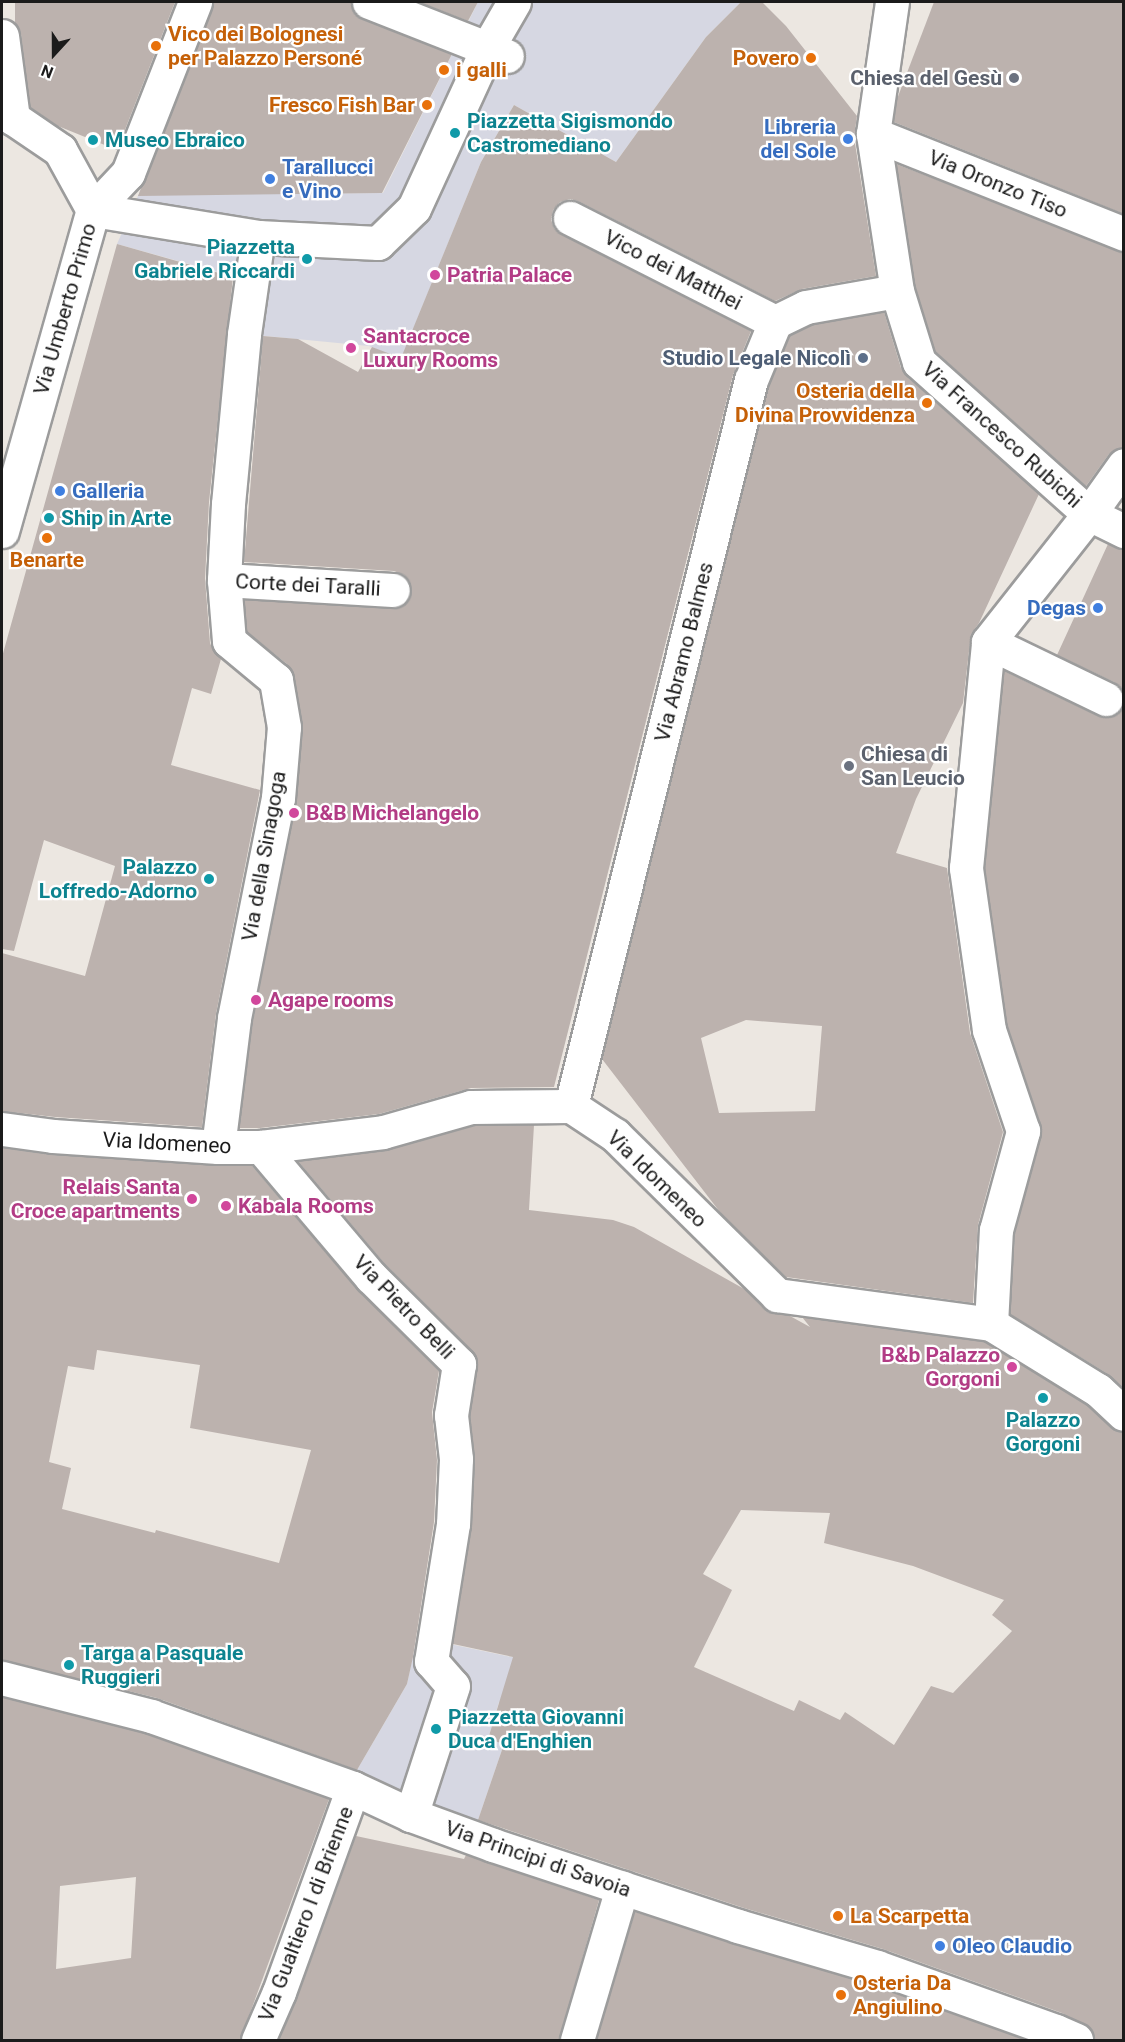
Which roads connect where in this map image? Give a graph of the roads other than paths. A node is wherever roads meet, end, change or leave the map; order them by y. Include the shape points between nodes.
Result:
1 (195, 2) edge
2 (369, 2) edge
3 (514, 2) edge
4 (892, 2) edge
5 (2, 36) edge
6 (497, 52) junction
7 (873, 134) junction
8 (93, 210) junction
9 (570, 218) dead end
10 (1124, 234) edge
11 (258, 237) junction
12 (897, 291) junction
13 (775, 322) junction
14 (1124, 465) edge
15 (1089, 514) junction
16 (2, 531) edge
17 (1124, 531) edge
18 (224, 580) junction
19 (393, 590) dead end
20 (988, 642) junction
21 (1106, 699) dead end
22 (571, 1106) junction
23 (2, 1129) edge
24 (218, 1147) junction
25 (261, 1147) junction
26 (991, 1324) junction
27 (1124, 1414) edge
28 (2, 1678) edge
29 (354, 1788) junction
30 (411, 1815) junction
31 (622, 1888) junction
32 (258, 2040) edge
33 (577, 2040) edge
34 (1076, 2040) edge

1 - 8 street, Via Umberto Primo via 128,173
2 - 6 street
3 - 6 street
4 - 7 street, Via Francesco Rubichi
5 - 8 street via 13,118 60,150
6 - 11 street via 414,208 378,243
7 - 10 street, Via Oronzo Tiso
7 - 12 street, Via Francesco Rubichi
8 - 11 street
8 - 16 street, Via Umberto Primo
9 - 13 street, Vico dei Matthei
11 - 18 street, Via della Sinagoga via 244,334
12 - 13 street via 806,307
12 - 15 street, Via Francesco Rubichi via 919,362
13 - 22 street, Via Abramo Balmes via 751,380
14 - 15 street
15 - 17 street, Via Francesco Rubichi
15 - 20 street
18 - 19 street, Corte dei Taralli
18 - 24 street, Via della Sinagoga via 229,641 276,680 284,727 278,798 234,1018
20 - 21 street
20 - 26 street via 966,868 989,1030 1023,1131 996,1230
22 - 25 street, Via Idomeneo via 471,1107 383,1132
22 - 26 street, Via Idomeneo via 615,1135 777,1295
23 - 24 street, Via Idomeneo
24 - 25 street, Via Idomeneo
25 - 30 street, Via Pietro Belli via 371,1277 459,1364 451,1415 456,1459 453,1524 431,1661 453,1686
26 - 27 street, Via Idomeneo via 1098,1390
28 - 29 street, Via Principi di Savoia via 151,1716
29 - 30 street, Via Principi di Savoia
29 - 32 street, Via Gualtiero I di Brienne
30 - 31 street, Via Principi di Savoia
31 - 33 street
31 - 34 street, Via Principi di Savoia via 877,1966

